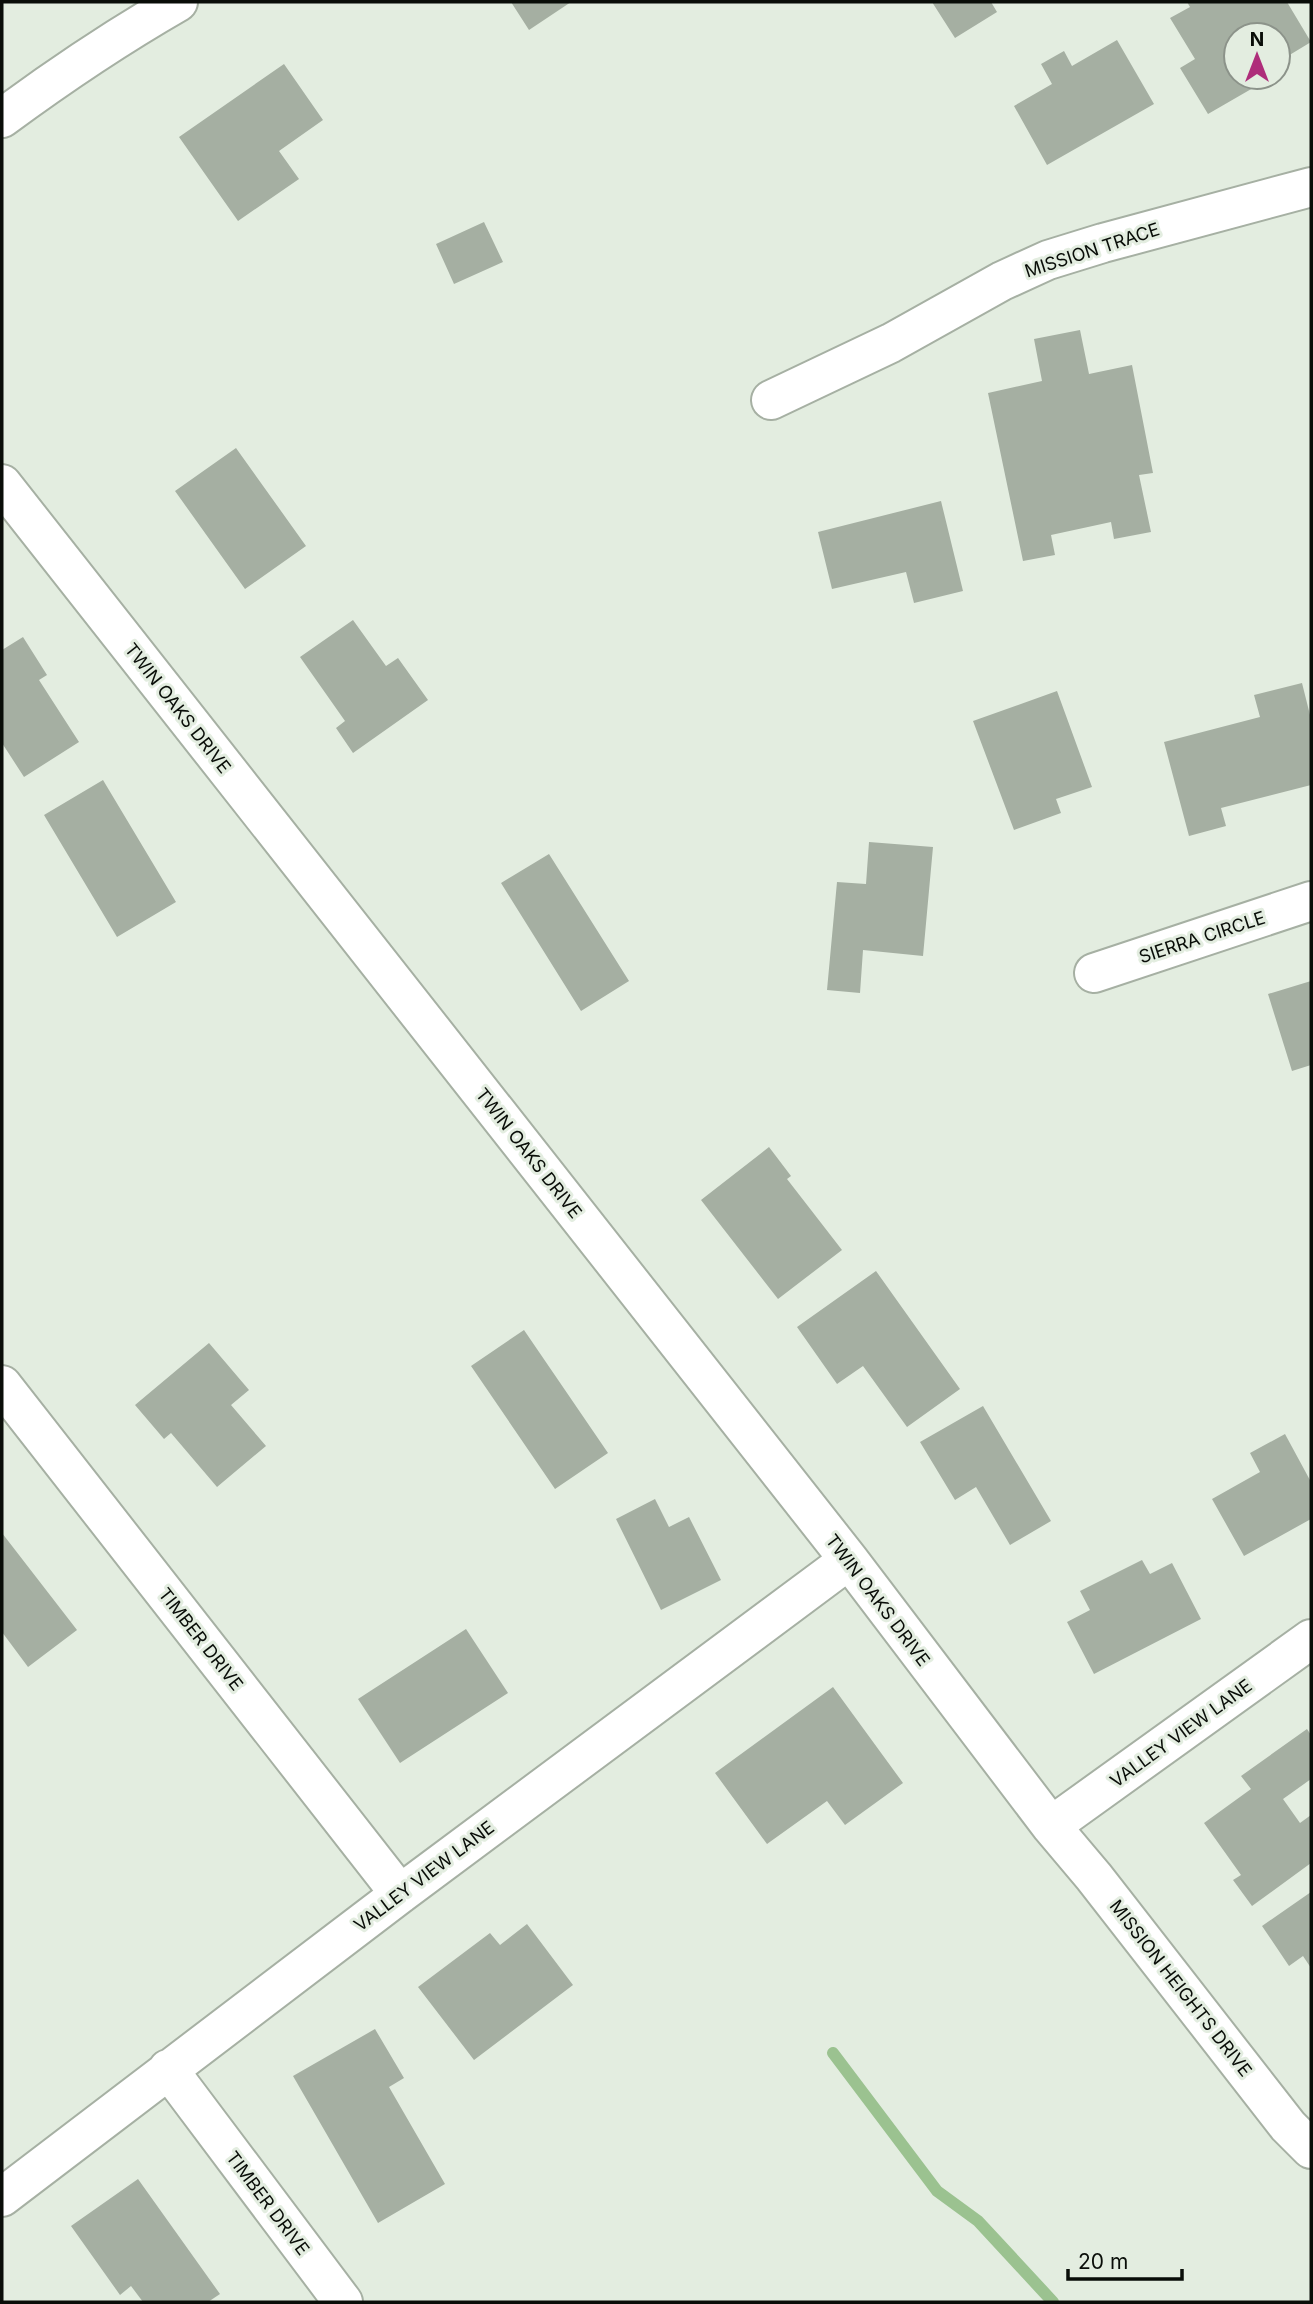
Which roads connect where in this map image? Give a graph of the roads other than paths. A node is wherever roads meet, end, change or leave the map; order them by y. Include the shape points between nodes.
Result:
1 (178, 2) edge
2 (2, 118) edge
3 (1311, 187) edge
4 (771, 400) dead end
5 (2, 484) edge
6 (1311, 901) edge
7 (1094, 973) dead end
8 (2, 1385) edge
9 (849, 1560) junction
10 (1311, 1639) edge
11 (1051, 1826) junction
12 (400, 1894) junction
13 (168, 2069) junction
14 (1311, 2149) edge
15 (5, 2189) edge
16 (343, 2302) edge

1 - 2 street
3 - 4 street, MISSION TRACE via 1048,260
5 - 9 street, TWIN OAKS DRIVE
6 - 7 street, SIERRA CIRCLE
8 - 12 street, TIMBER DRIVE
9 - 11 street, TWIN OAKS DRIVE
9 - 12 street, VALLEY VIEW LANE
10 - 11 street, VALLEY VIEW LANE
11 - 14 street, MISSION HEIGHTS DRIVE
12 - 13 street, VALLEY VIEW LANE
13 - 15 street, VALLEY VIEW LANE
13 - 16 street, TIMBER DRIVE

